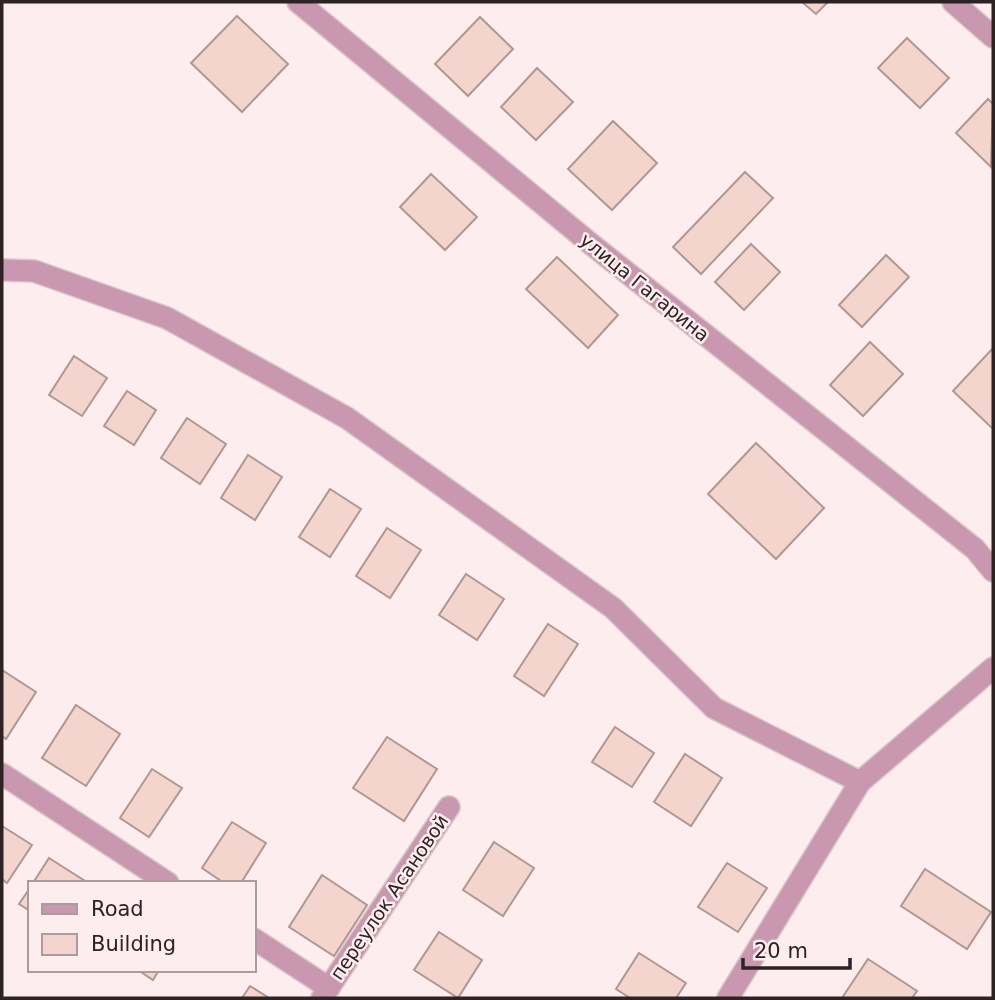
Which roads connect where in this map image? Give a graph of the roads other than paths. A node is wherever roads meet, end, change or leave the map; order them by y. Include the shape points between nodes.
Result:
1 (298, 2) edge
2 (953, 2) edge
3 (991, 31) edge
4 (2, 271) edge
5 (993, 571) edge
6 (993, 668) edge
7 (2, 774) edge
8 (860, 782) junction
9 (449, 807) dead end
10 (165, 881) edge
11 (256, 940) edge
12 (326, 993) edge
13 (728, 998) edge

1 - 5 street, улица Гагарина via 591,244 975,549
2 - 3 street
4 - 8 street via 33,271 167,318 347,418 613,608 714,708
6 - 8 street
7 - 10 street
8 - 13 street
9 - 12 street, переулок Асановой
11 - 12 street, переулок Асановой

